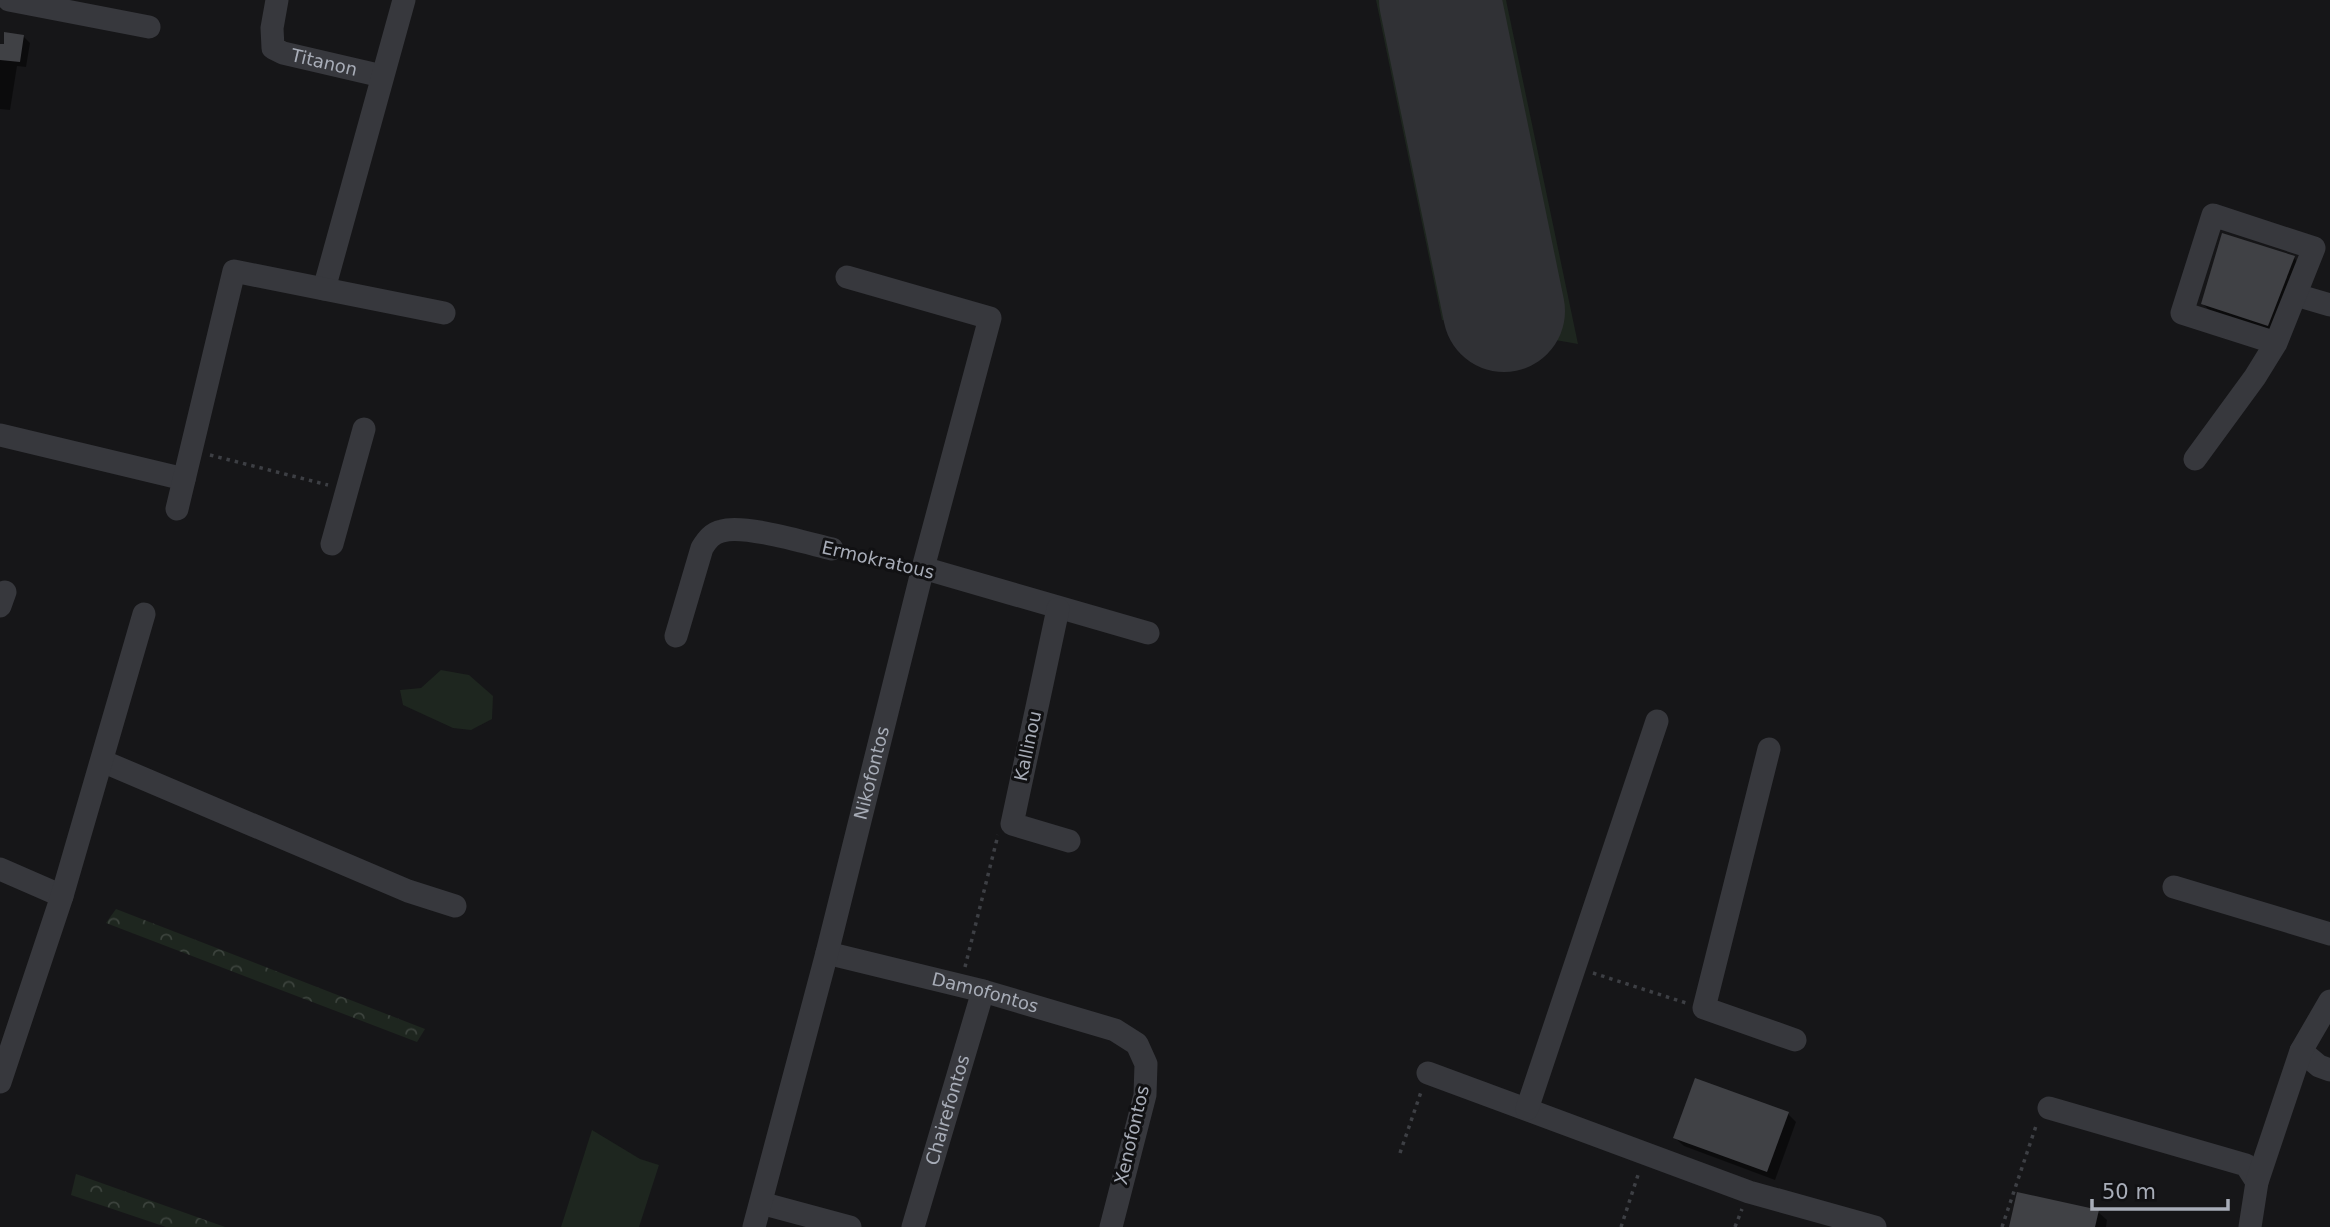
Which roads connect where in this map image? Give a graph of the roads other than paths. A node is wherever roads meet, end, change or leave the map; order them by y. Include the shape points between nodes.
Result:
1 (9, 0) edge
2 (277, 0) edge
3 (404, 0) edge
4 (72, 6) edge
5 (149, 27) dead end
6 (383, 76) junction
7 (847, 277) dead end
8 (324, 289) junction
9 (2296, 295) junction
10 (2330, 305) edge
11 (444, 313) dead end
12 (2276, 343) junction
13 (364, 429) dead end
14 (0, 435) edge
15 (2195, 459) dead end
16 (184, 479) junction
17 (177, 509) dead end
18 (332, 544) dead end
19 (832, 549) road end
20 (923, 568) junction
21 (1058, 609) junction
22 (144, 614) dead end
23 (1148, 633) dead end
24 (676, 636) dead end
25 (1657, 721) dead end
26 (1769, 749) dead end
27 (102, 761) junction
28 (1069, 841) dead end
29 (0, 869) edge
30 (2174, 887) dead end
31 (62, 897) junction
32 (455, 906) dead end
33 (2330, 934) edge
34 (827, 953) junction
35 (983, 992) junction
36 (2330, 1001) edge
37 (1795, 1040) dead end
38 (1137, 1044) joint
39 (2301, 1051) junction
40 (2330, 1070) edge
41 (1428, 1073) road end
42 (0, 1082) edge
43 (2049, 1108) road end
44 (1527, 1109) junction
45 (2257, 1182) junction
46 (761, 1203) junction
47 (754, 1227) edge
48 (850, 1227) edge
49 (913, 1227) edge
50 (1111, 1227) edge
51 (1875, 1227) edge
52 (2250, 1227) edge

1 - 4 street
2 - 6 street, Titanon via 273,48
3 - 6 street
4 - 5 street
6 - 8 street
7 - 20 street, Nikofontos via 990,318
8 - 11 street
8 - 16 street via 234,271
9 - 10 street
9 - 12 street
9 - 12 street via 2314,248 2213,215 2182,313
12 - 15 street
13 - 18 street
14 - 16 street
16 - 17 street
19 - 24 street, Ermokratous via 741,529 718,532 702,548
20 - 21 street, Ermokratous
20 - 34 street, Nikofontos
21 - 23 street, Ermokratous
21 - 28 street, Kallinou via 1012,824
22 - 27 street
25 - 44 street
26 - 37 street via 1704,1008
27 - 31 street
27 - 32 street via 408,891
29 - 31 street
30 - 33 street
31 - 42 street
34 - 35 street, Damofontos
34 - 46 street, Nikofontos
35 - 38 street, Damofontos via 1115,1030
35 - 49 street, Chairefontos
36 - 39 street
38 - 50 street, Xenofontos via 1146,1064 1145,1095
39 - 40 street
39 - 45 street
41 - 44 street
43 - 45 street via 2246,1165
44 - 51 street via 1749,1192
45 - 52 street
46 - 47 street, Nikofontos
46 - 48 street

